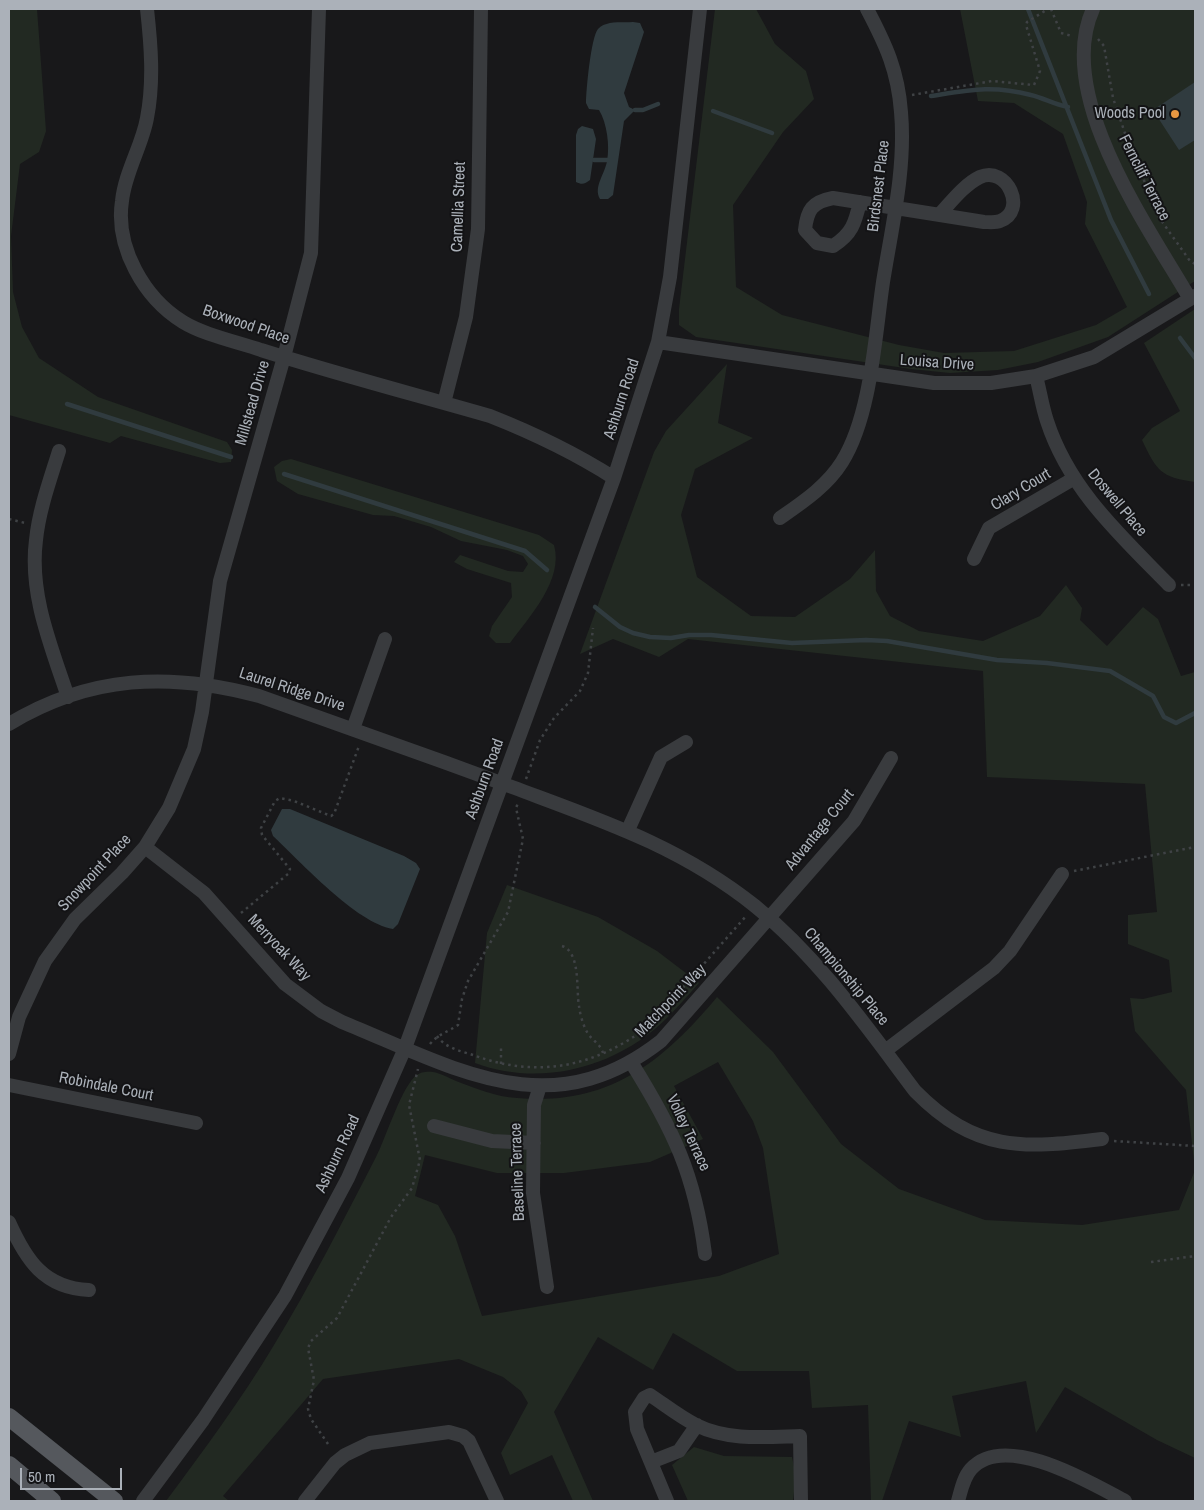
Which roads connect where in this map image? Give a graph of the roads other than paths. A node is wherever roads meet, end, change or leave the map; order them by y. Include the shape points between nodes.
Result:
1 (148, 9) edge
2 (319, 9) edge
3 (481, 9) edge
4 (700, 9) edge
5 (867, 9) edge
6 (1093, 9) edge
7 (860, 202) dead end
8 (895, 208) junction
9 (940, 214) junction
10 (1193, 297) edge
11 (658, 342) junction
12 (284, 357) junction
13 (869, 374) junction
14 (1036, 376) junction
15 (444, 403) junction
16 (59, 451) dead end
17 (614, 478) junction
18 (1073, 479) junction
19 (780, 518) dead end
20 (974, 559) dead end
21 (1169, 585) dead end
22 (385, 639) dead end
23 (205, 684) junction
24 (68, 697) junction
25 (9, 724) edge
26 (358, 731) junction
27 (686, 742) dead end
28 (891, 758) dead end
29 (502, 784) junction
30 (628, 830) junction
31 (145, 846) junction
32 (1062, 874) road end
33 (770, 919) junction
34 (405, 1048) junction
35 (885, 1052) junction
36 (9, 1054) edge
37 (631, 1062) junction
38 (9, 1085) edge
39 (540, 1086) junction
40 (196, 1123) dead end
41 (434, 1126) dead end
42 (1102, 1140) road end
43 (534, 1143) junction
44 (9, 1222) edge
45 (705, 1254) dead end
46 (546, 1287) dead end
47 (89, 1290) dead end
48 (9, 1417) edge
49 (697, 1425) junction
50 (651, 1462) junction
51 (9, 1465) edge
52 (52, 1501) edge
53 (114, 1501) edge
54 (143, 1501) edge
55 (305, 1501) edge
56 (497, 1501) edge
57 (667, 1501) edge
58 (802, 1501) edge
59 (958, 1501) edge
60 (1125, 1501) edge

1 - 12 street, Boxwood Place via 152,61 147,118 122,200 122,234 134,265 144,286 184,323
2 - 12 street, Millstead Drive via 311,253
3 - 15 street, Camellia Street via 478,229 466,317
4 - 11 street, Ashburn Road via 670,277
5 - 8 street, Birdsnest Place via 889,52 900,96 902,151
6 - 10 street, Ferncliff Terrace via 1083,37 1083,65 1087,89 1110,156
7 - 8 street
8 - 9 street
8 - 13 street, Birdsnest Place
9 - 9 street via 981,177 996,176 1003,180 1014,201 1011,212 1000,221 984,222
10 - 14 street, Louisa Drive via 1094,357
11 - 13 street, Louisa Drive
11 - 17 street, Ashburn Road
12 - 15 street, Boxwood Place
12 - 23 street, Millstead Drive via 220,581
13 - 14 street, Louisa Drive via 934,383 991,383
13 - 19 street, Birdsnest Place via 857,428 842,462 821,487
14 - 18 street, Doswell Place via 1046,420
15 - 17 street, Boxwood Place via 522,428
16 - 24 street via 39,520 34,561 48,638
17 - 29 street, Ashburn Road
18 - 20 street, Clary Court via 989,528
18 - 21 street, Doswell Place via 1106,521
22 - 26 street
23 - 24 street, Laurel Ridge Drive via 168,680 134,682
23 - 26 street, Laurel Ridge Drive via 260,696
23 - 31 street, Snowpoint Place via 199,729 187,768 169,808
24 - 25 street, Laurel Ridge Drive
26 - 29 street, Laurel Ridge Drive
27 - 30 street via 661,757
28 - 33 street, Advantage Court via 854,821
29 - 30 street, Championship Place
29 - 34 street, Ashburn Road
30 - 33 street, Championship Place via 700,868
31 - 34 street, Merryoak Way via 204,892 271,970 301,997 342,1022
31 - 36 street, Snowpoint Place via 59,940 30,988
32 - 35 street via 1010,951 994,968
33 - 35 street, Championship Place via 824,974
33 - 37 street, Matchpoint Way via 678,1025
34 - 39 street, Matchpoint Way via 498,1082
34 - 54 street, Ashburn Road via 348,1178 285,1296 203,1420
35 - 42 street, Championship Place via 931,1108 970,1133 1015,1145
37 - 39 street, Matchpoint Way via 579,1082
37 - 45 street, Volley Terrace via 687,1166 697,1198
38 - 40 street, Robindale Court
39 - 43 street, Baseline Terrace via 534,1105
41 - 43 street via 492,1141
43 - 46 street, Baseline Terrace via 534,1204
44 - 47 street via 24,1251 43,1276 60,1286
48 - 53 main road
49 - 50 street via 679,1451
49 - 50 street via 650,1395 644,1398 635,1412 637,1429
49 - 58 street via 743,1437 800,1436
50 - 57 street
51 - 52 main road
55 - 56 street via 335,1463 357,1449 386,1439 449,1432 470,1441
59 - 60 street via 969,1471 991,1458 1002,1456 1029,1458 1061,1467

